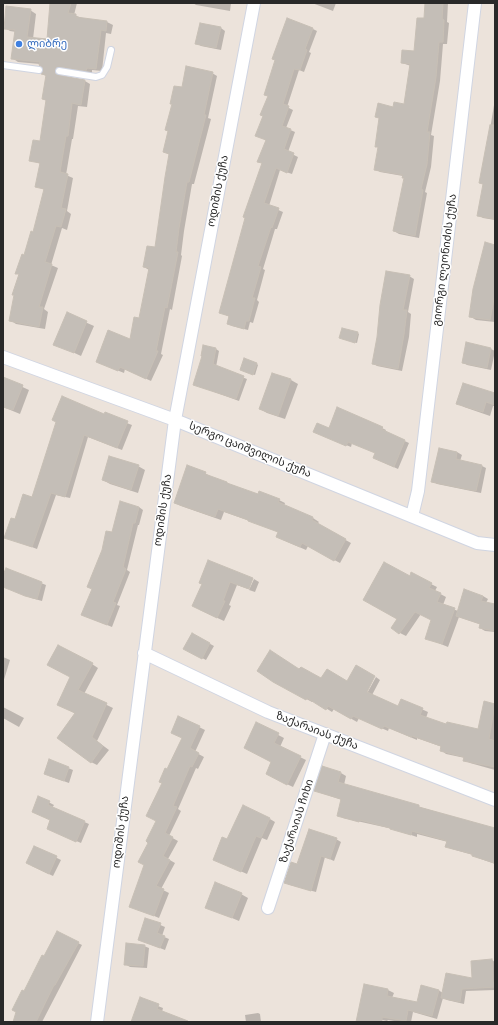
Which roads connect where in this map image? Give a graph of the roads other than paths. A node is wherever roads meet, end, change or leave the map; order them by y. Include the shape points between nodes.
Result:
1 (254, 3) edge
2 (475, 3) edge
3 (111, 50) dead end
4 (3, 65) edge
5 (39, 70) dead end
6 (59, 71) dead end
7 (3, 357) edge
8 (174, 420) junction
9 (412, 516) junction
10 (495, 545) edge
11 (144, 653) junction
12 (325, 734) junction
13 (495, 800) edge
14 (268, 908) dead end
15 (97, 1022) edge

1 - 8 street, ოდიშის ქუჩა
2 - 9 street, გიორგი ლეონიძის ქუჩა via 418,491
3 - 6 lane via 102,75 96,77
4 - 5 lane
7 - 8 street, სერგო ცაიშვილის ქუჩა
8 - 9 street, სერგო ცაიშვილის ქუჩა
8 - 11 street, ოდიშის ქუჩა
9 - 10 street, სერგო ცაიშვილის ქუჩა via 477,543
11 - 12 street, ზაქარაიას ქუჩა via 268,712
11 - 15 street, ოდიშის ქუჩა
12 - 13 street, ზაქარაიას ქუჩა
12 - 14 street, ზაქარაიას ჩიხი

